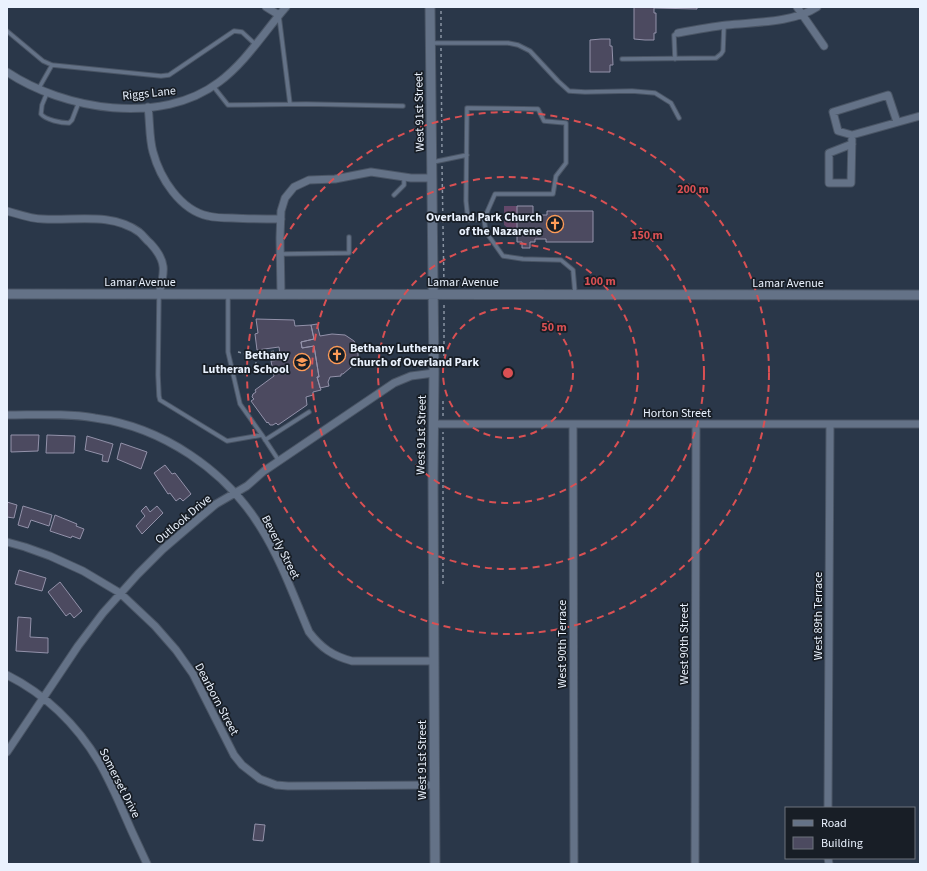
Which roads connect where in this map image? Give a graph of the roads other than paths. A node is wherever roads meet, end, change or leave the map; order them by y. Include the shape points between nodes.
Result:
1 (266, 7) edge
2 (286, 7) edge
3 (430, 7) edge
4 (797, 7) edge
5 (817, 7) edge
6 (279, 15) junction
7 (802, 15) junction
8 (724, 25) junction
9 (7, 31) edge
10 (678, 32) joint
11 (431, 43) junction
12 (255, 44) junction
13 (824, 46) dead end
14 (622, 58) dead end
15 (675, 59) junction
16 (52, 65) junction
17 (7, 72) edge
18 (213, 86) junction
19 (38, 89) junction
20 (47, 92) junction
21 (78, 102) junction
22 (290, 104) junction
23 (403, 106) dead end
24 (148, 107) junction
25 (920, 116) edge
26 (679, 118) dead end
27 (897, 122) junction
28 (852, 136) junction
29 (852, 144) junction
30 (467, 155) junction
31 (432, 162) junction
32 (404, 177) junction
33 (432, 178) junction
34 (394, 195) dead end
35 (7, 211) edge
36 (281, 219) junction
37 (484, 219) junction
38 (349, 237) dead end
39 (280, 254) junction
40 (7, 294) edge
41 (159, 294) junction
42 (228, 294) junction
43 (281, 294) junction
44 (433, 294) junction
45 (575, 294) junction
46 (920, 295) edge
47 (434, 373) junction
48 (308, 412) dead end
49 (7, 415) edge
50 (433, 424) junction
51 (572, 424) junction
52 (696, 424) junction
53 (830, 424) junction
54 (920, 424) edge
55 (262, 435) junction
56 (265, 440) junction
57 (279, 461) junction
58 (234, 493) junction
59 (7, 542) edge
60 (120, 593) junction
61 (434, 661) junction
62 (7, 675) edge
63 (44, 698) junction
64 (7, 752) edge
65 (434, 785) junction
66 (828, 807) edge
67 (147, 864) edge
68 (435, 864) edge
69 (574, 864) edge
70 (695, 864) edge

1 - 6 street
2 - 6 street, Riggs Lane
3 - 11 street, West 91st Street
4 - 7 street
5 - 7 street
6 - 12 street, Riggs Lane
6 - 22 lane
7 - 8 street
7 - 13 street
8 - 10 street
8 - 15 lane via 723,51 716,58
9 - 16 lane via 43,61
10 - 15 lane via 674,35
11 - 26 lane via 518,45 530,51 569,91 655,93 671,103
11 - 31 street, West 91st Street
12 - 16 lane via 242,32 234,31 169,75 161,76
12 - 18 street, Riggs Lane via 236,67
14 - 15 lane
16 - 19 lane
17 - 19 street, Riggs Lane
18 - 22 lane via 228,105
18 - 24 street, Riggs Lane via 185,100
19 - 20 street, Riggs Lane
20 - 21 street, Riggs Lane
20 - 21 lane via 40,110 46,118 69,123
21 - 24 street, Riggs Lane via 113,107
22 - 23 lane
24 - 36 street via 155,158 163,177 186,205 209,217
25 - 27 street
27 - 28 street
27 - 28 street via 888,95 833,112 838,131
28 - 29 street
29 - 29 street via 851,183 829,183 829,153
30 - 31 lane
30 - 37 lane via 468,220
30 - 37 lane via 467,108 538,110 544,121 566,123 566,163 556,176 553,194 495,194
31 - 33 street, West 91st Street
32 - 33 street
32 - 34 lane via 404,185
32 - 36 street via 371,172 335,179 309,180 294,187 285,198
33 - 44 street, West 91st Street
35 - 41 street via 42,219 97,218 120,223 139,232 162,259 164,276
36 - 39 street
37 - 45 lane via 486,232 503,256 561,260 573,270
38 - 39 lane via 349,253
39 - 43 street
40 - 41 street, Lamar Avenue
41 - 42 street, Lamar Avenue
41 - 55 lane via 160,400 227,441
42 - 43 street, Lamar Avenue
42 - 55 lane via 228,352 240,404
43 - 44 street, Lamar Avenue
44 - 45 street, Lamar Avenue
44 - 47 street, West 91st Street
45 - 46 street, Lamar Avenue
47 - 50 street, West 91st Street
47 - 57 street, Outlook Drive via 411,376 394,383
48 - 56 lane
49 - 58 street, Beverly Street via 70,415 96,418 147,432 194,457 211,469
50 - 51 street, Horton Street
50 - 61 street, West 91st Street
51 - 52 street, Horton Street
51 - 69 street, West 90th Terrace
52 - 53 street, Horton Street
52 - 70 street, West 90th Street
53 - 54 street, Horton Street
53 - 66 street, West 89th Terrace
55 - 56 lane
56 - 57 lane
57 - 58 street, Outlook Drive
58 - 60 street, Outlook Drive via 216,504 163,549
58 - 61 street, Beverly Street via 247,507 272,548 309,632 317,643 328,652 352,661
59 - 60 street, Dearborn Street via 50,556 83,571
60 - 63 street, Outlook Drive via 78,646
60 - 65 street, Dearborn Street via 176,650 203,692 234,755 260,779 288,786
61 - 65 street, West 91st Street
62 - 63 street, Somerset Drive
63 - 64 street, Outlook Drive
63 - 67 street, Somerset Drive via 69,721 99,762
65 - 68 street, West 91st Street

